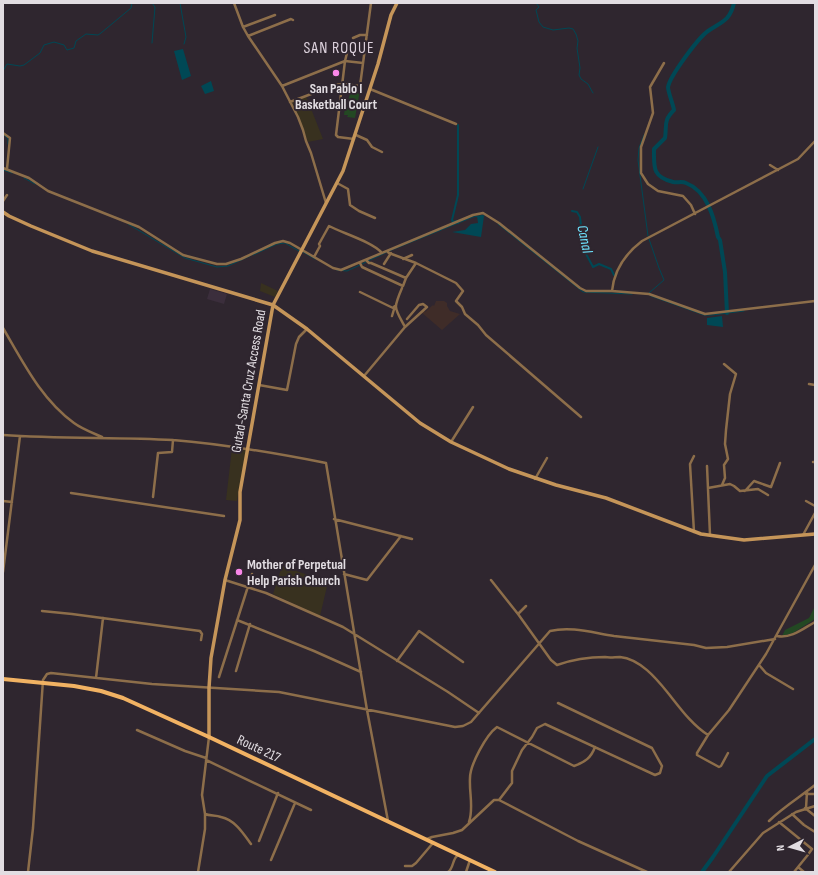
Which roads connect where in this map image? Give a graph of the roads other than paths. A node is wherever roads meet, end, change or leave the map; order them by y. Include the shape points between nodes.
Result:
1 (234, 3) edge
2 (372, 3) edge
3 (397, 3) edge
4 (275, 15) dead end
5 (293, 20) dead end
6 (243, 27) junction
7 (367, 35) junction
8 (248, 36) junction
9 (352, 38) dead end
10 (348, 49) dead end
11 (345, 60) junction
12 (363, 62) junction
13 (664, 64) dead end
14 (343, 84) junction
15 (282, 86) junction
16 (370, 89) junction
17 (290, 102) junction
18 (456, 124) dead end
19 (3, 133) edge
20 (355, 137) junction
21 (815, 141) edge
22 (382, 152) dead end
23 (770, 166) dead end
24 (3, 168) edge
25 (7, 169) junction
26 (778, 170) junction
27 (337, 183) junction
28 (7, 195) dead end
29 (3, 201) edge
30 (326, 203) junction
31 (3, 212) edge
32 (695, 214) junction
33 (375, 218) dead end
34 (301, 250) junction
35 (387, 251) junction
36 (382, 253) junction
37 (391, 253) junction
38 (412, 255) dead end
39 (314, 257) junction
40 (403, 259) junction
41 (366, 260) junction
42 (360, 263) junction
43 (416, 263) junction
44 (384, 264) dead end
45 (406, 278) junction
46 (402, 288) dead end
47 (360, 292) dead end
48 (612, 292) junction
49 (815, 300) edge
50 (273, 305) junction
51 (395, 306) junction
52 (392, 316) dead end
53 (407, 319) dead end
54 (405, 327) junction
55 (3, 328) edge
56 (307, 329) junction
57 (724, 364) dead end
58 (364, 376) junction
59 (809, 384) dead end
60 (258, 385) junction
61 (815, 385) edge
62 (473, 408) dead end
63 (581, 417) dead end
64 (3, 435) edge
65 (20, 436) junction
66 (102, 437) junction
67 (172, 440) junction
68 (451, 442) junction
69 (248, 448) junction
70 (694, 456) dead end
71 (547, 458) dead end
72 (780, 463) dead end
73 (707, 466) dead end
74 (535, 479) junction
75 (722, 485) junction
76 (708, 488) junction
77 (745, 492) junction
78 (71, 493) dead end
79 (768, 494) dead end
80 (154, 497) dead end
81 (3, 501) edge
82 (806, 501) dead end
83 (12, 502) junction
84 (815, 506) edge
85 (815, 513) edge
86 (224, 516) dead end
87 (334, 519) junction
88 (694, 532) junction
89 (815, 534) edge
90 (803, 535) junction
91 (401, 536) junction
92 (710, 536) junction
93 (412, 539) dead end
94 (4, 561) edge
95 (815, 566) edge
96 (3, 572) edge
97 (252, 574) dead end
98 (344, 574) junction
99 (225, 580) junction
100 (491, 580) dead end
101 (248, 586) junction
102 (526, 606) dead end
103 (42, 611) dead end
104 (518, 614) junction
105 (103, 618) junction
106 (237, 620) junction
107 (815, 622) edge
108 (250, 624) junction
109 (354, 634) junction
110 (777, 636) junction
111 (201, 640) dead end
112 (774, 640) junction
113 (540, 645) junction
114 (397, 661) junction
115 (463, 662) dead end
116 (759, 665) junction
117 (236, 671) dead end
118 (361, 672) junction
119 (220, 677) dead end
120 (96, 678) junction
121 (3, 679) edge
122 (43, 683) junction
123 (209, 688) junction
124 (793, 689) dead end
125 (558, 703) dead end
126 (367, 710) junction
127 (479, 713) junction
128 (138, 730) dead end
129 (708, 735) junction
130 (209, 737) junction
131 (527, 743) junction
132 (595, 747) junction
133 (728, 753) dead end
134 (206, 759) junction
135 (815, 785) edge
136 (278, 793) junction
137 (807, 793) junction
138 (815, 794) edge
139 (499, 800) junction
140 (295, 803) junction
141 (815, 806) edge
142 (805, 808) junction
143 (312, 810) dead end
144 (205, 814) junction
145 (792, 814) junction
146 (815, 816) edge
147 (472, 818) junction
148 (388, 821) junction
149 (769, 821) dead end
150 (779, 822) junction
151 (815, 832) edge
152 (427, 840) junction
153 (259, 841) dead end
154 (433, 843) junction
155 (251, 844) dead end
156 (813, 850) edge
157 (458, 855) junction
158 (271, 860) dead end
159 (470, 860) junction
160 (405, 866) dead end
161 (798, 867) junction
162 (28, 872) edge
163 (198, 872) edge
164 (448, 872) edge
165 (466, 872) edge
166 (495, 872) edge
167 (647, 872) edge
168 (730, 872) edge
169 (794, 872) edge
170 (804, 872) edge

1 - 6 street
2 - 7 street
3 - 16 street, Gutad-Santa Cruz Access Road via 391,15
4 - 6 street
5 - 8 street
6 - 8 street
7 - 9 street
7 - 12 street
8 - 15 street
10 - 11 street
11 - 12 street
11 - 14 street
11 - 15 street
12 - 14 street via 360,86
13 - 32 street via 650,87 653,113 641,147 641,174 648,184 658,191 683,196
14 - 17 street
14 - 20 street via 336,135
15 - 17 street
16 - 18 street
16 - 20 street, Gutad-Santa Cruz Access Road
17 - 30 street via 303,130
19 - 25 street via 10,138
20 - 22 street via 367,140 372,147
20 - 27 street, Gutad-Santa Cruz Access Road
21 - 26 street via 798,159
23 - 26 street
24 - 25 street
25 - 34 street via 29,178 48,191 139,227 189,257 217,264 230,264 283,241
26 - 32 street
27 - 30 street, Gutad-Santa Cruz Access Road
27 - 33 street via 348,189 350,205
28 - 29 street
30 - 34 street, Gutad-Santa Cruz Access Road
31 - 50 street via 92,251
32 - 48 street via 642,241 631,250 616,273
34 - 39 street
34 - 50 street, Gutad-Santa Cruz Access Road
35 - 36 street
35 - 37 street
35 - 48 street via 483,213 580,288 586,291
36 - 39 street via 370,244 328,226
36 - 41 street
37 - 40 street
37 - 44 street
38 - 40 street
39 - 42 street via 341,270
40 - 43 street
41 - 42 street
41 - 45 street
42 - 45 street via 362,267 403,286
43 - 45 street
43 - 63 street via 456,283 463,291 456,301 465,314
46 - 51 street
47 - 51 street via 385,305 393,308
48 - 49 street via 649,294 705,314
50 - 56 street
50 - 60 street, Gutad-Santa Cruz Access Road
51 - 52 street
51 - 54 street
53 - 54 street via 419,305 427,307
54 - 58 street
55 - 66 street via 34,381 54,405 75,424
56 - 58 street
56 - 60 street via 296,344 287,390
57 - 75 street via 736,374 730,394 725,444 728,459 724,465 725,478
58 - 68 street via 420,423
59 - 61 street
60 - 69 street, Gutad-Santa Cruz Access Road
62 - 68 street
64 - 65 street
65 - 66 street
65 - 83 street
66 - 67 street
67 - 69 street
67 - 80 street via 172,452 158,453
68 - 74 street
69 - 87 street via 326,463
69 - 99 street, Gutad-Santa Cruz Access Road via 240,492 240,520
70 - 88 street via 690,466
71 - 74 street
72 - 77 street via 771,487 754,481
73 - 76 street
74 - 88 street via 606,498
75 - 76 street
75 - 77 street via 732,485
76 - 92 street
77 - 79 street via 758,489
78 - 86 street
81 - 83 street
82 - 84 street
83 - 94 street
85 - 90 street
87 - 91 street
87 - 98 street
88 - 92 street
89 - 90 street
90 - 92 street via 750,540
91 - 93 street
91 - 98 street via 367,580
94 - 96 street
95 - 110 street
97 - 101 street
98 - 109 street
99 - 101 street
99 - 123 street, Gutad-Santa Cruz Access Road via 211,658
100 - 104 street
101 - 106 street
101 - 109 street
102 - 104 street
103 - 105 street
104 - 113 street
105 - 111 street via 200,631
105 - 120 street
106 - 108 street
106 - 119 street
107 - 110 street via 794,634
108 - 117 street
108 - 118 street
109 - 114 street
109 - 118 street
110 - 112 street
112 - 113 street via 706,648 573,629 550,632
112 - 116 street
113 - 127 street
113 - 129 street via 557,664 593,656 620,657 644,667 688,717
114 - 115 street via 419,631
114 - 127 street
116 - 124 street via 766,673
116 - 129 street via 729,710
118 - 126 street
120 - 122 street via 51,673 42,680
120 - 123 street
121 - 122 main road, Route 217
122 - 130 main road, Route 217 via 101,691 123,698
122 - 162 street
123 - 126 street via 279,692
123 - 130 street, Gutad-Santa Cruz Access Road
125 - 132 street via 652,748 662,766 660,773 654,775
126 - 127 street via 455,727 470,722
126 - 148 street
128 - 134 street
129 - 133 street via 697,756 719,767
130 - 134 street
130 - 148 main road, Route 217
131 - 132 street via 537,728 546,724
131 - 132 street via 574,766 592,756
131 - 139 street via 512,771 512,783
131 - 147 street via 497,727 492,730 475,759 470,777
134 - 136 street
134 - 144 street via 202,795
135 - 137 street
136 - 140 street
136 - 153 street
137 - 138 street
137 - 142 street
137 - 149 street
139 - 147 street via 494,800
139 - 167 street via 578,841
140 - 143 street
140 - 158 street
141 - 142 street
142 - 145 street
142 - 146 street
144 - 155 street via 229,820
144 - 163 street
145 - 150 street
145 - 151 street
147 - 152 street via 462,830
148 - 152 main road, Route 217
150 - 156 street
150 - 168 street via 757,839
152 - 154 main road, Route 217
154 - 157 main road, Route 217
154 - 160 street via 416,863
156 - 161 street
157 - 159 main road, Route 217
157 - 164 street
159 - 165 street
159 - 166 main road, Route 217
161 - 169 street
161 - 170 street

